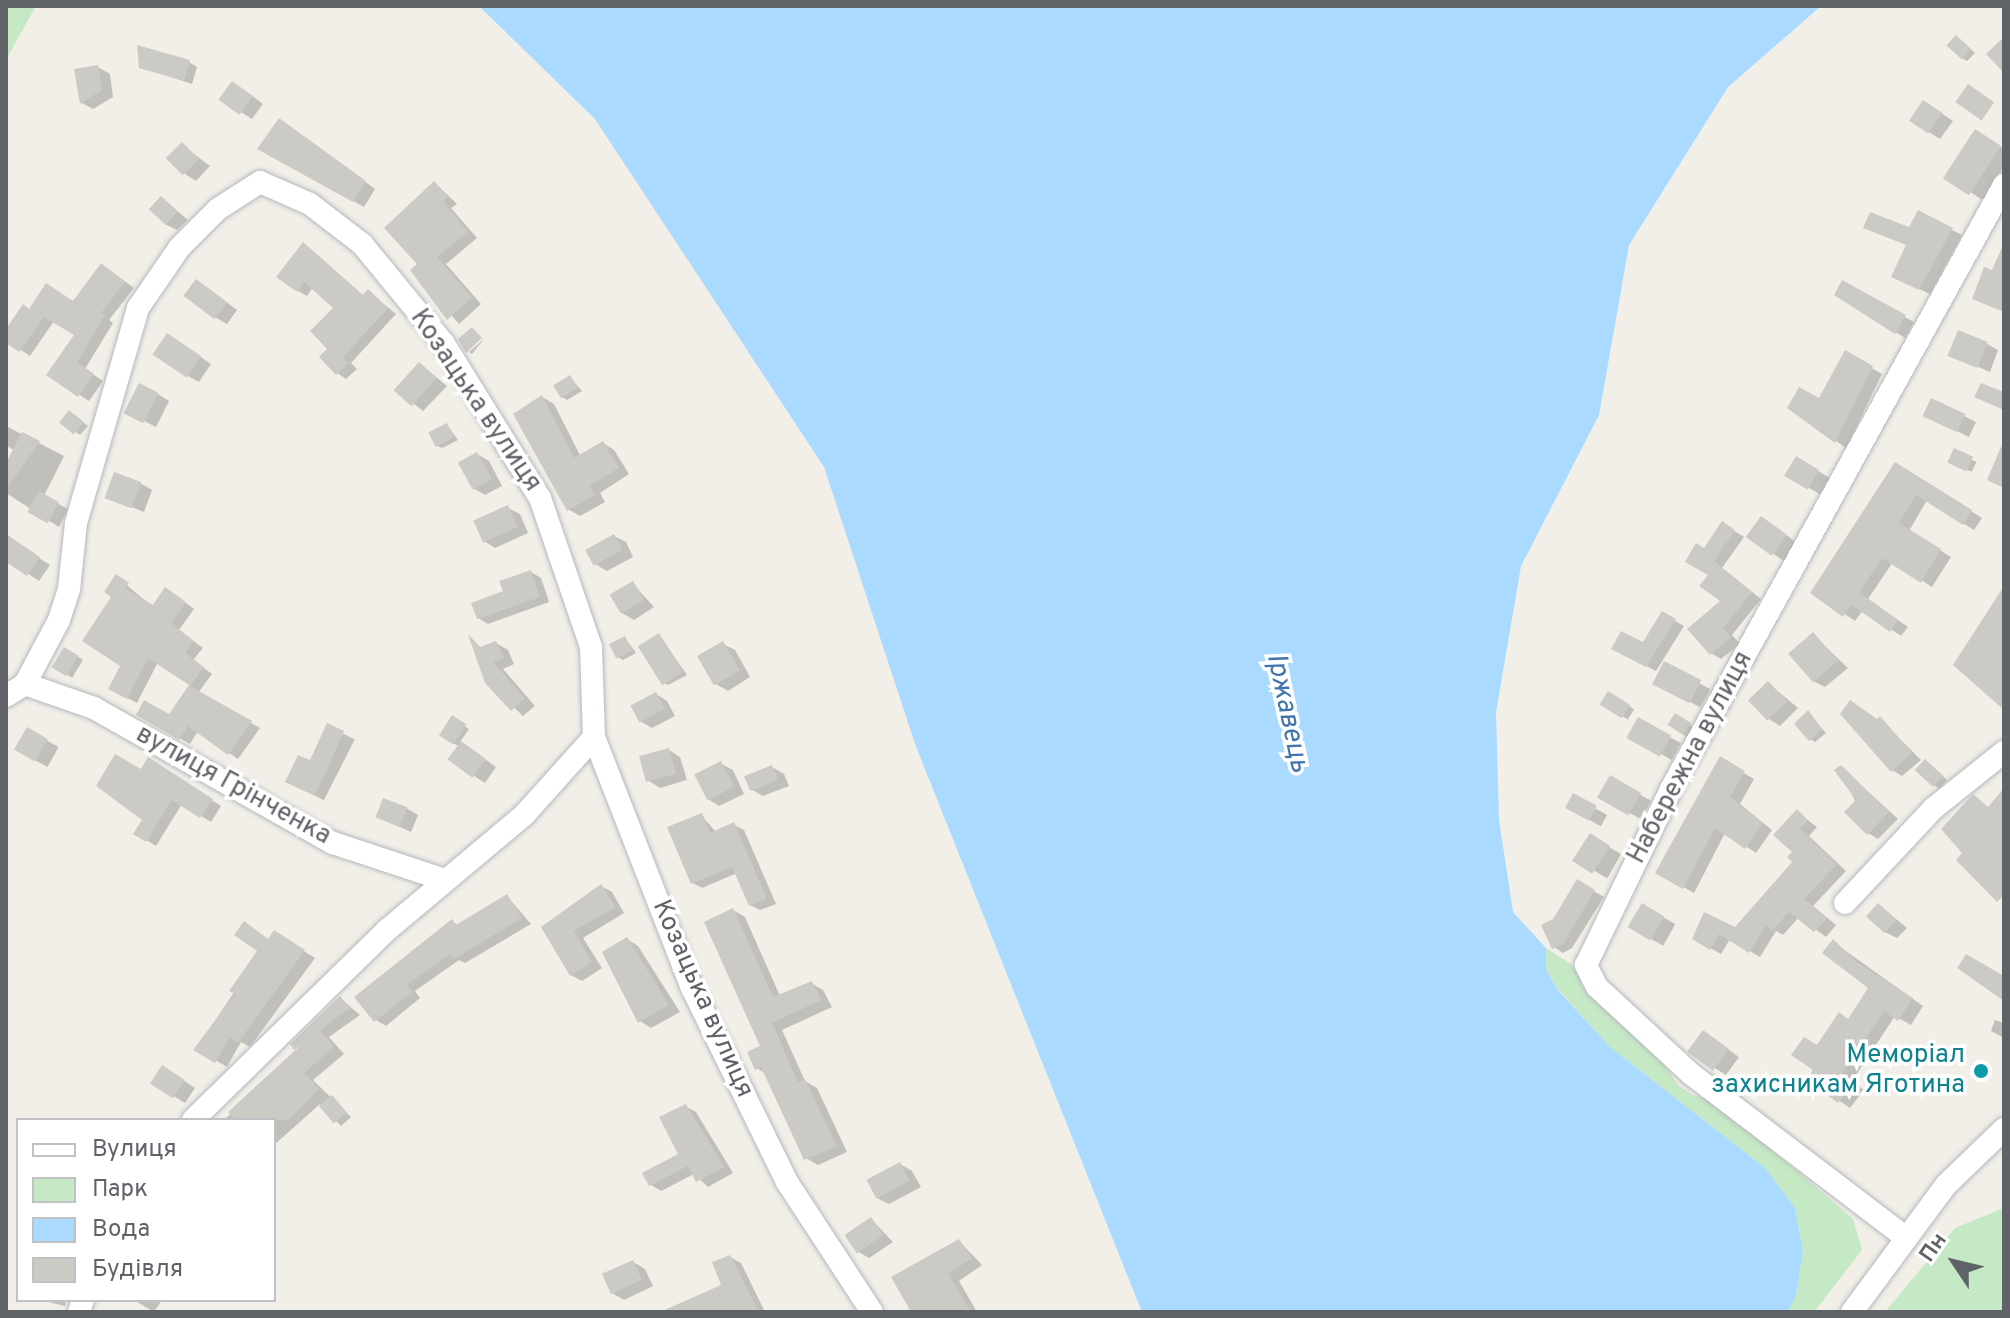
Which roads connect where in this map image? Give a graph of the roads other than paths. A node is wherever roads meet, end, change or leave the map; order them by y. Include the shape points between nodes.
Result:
1 (2004, 185) edge
2 (15, 690) edge
3 (594, 737) junction
4 (2004, 752) edge
5 (445, 880) junction
6 (1845, 903) dead end
7 (195, 1118) edge
8 (2004, 1129) edge
9 (1905, 1237) junction
10 (872, 1312) edge
11 (1852, 1312) edge

1 - 9 street, Набережна вулиця via 1671,789 1586,965 1597,987 1691,1074
2 - 3 street, Козацька вулиця via 69,589 76,523 138,308 180,247 218,209 260,182 310,204 362,244 444,344 540,498 591,647
2 - 5 street, вулиця Грінченка via 94,708 333,843
3 - 5 street via 525,814
3 - 10 street, Козацька вулиця via 692,988 787,1182
4 - 6 street via 1934,808
5 - 7 street
8 - 9 street via 1946,1185
9 - 11 street

